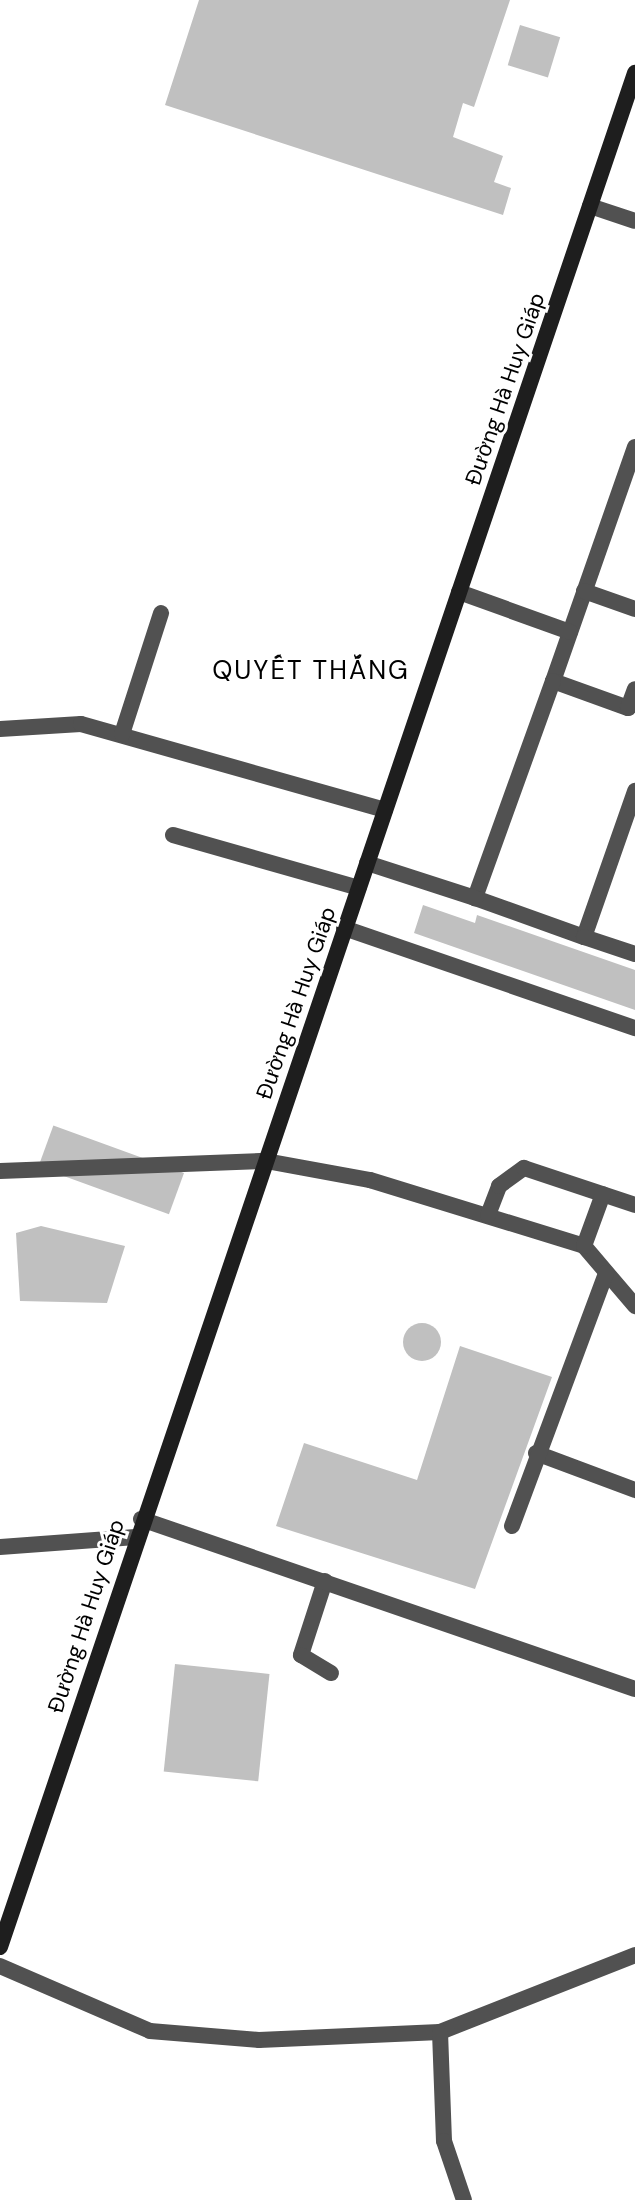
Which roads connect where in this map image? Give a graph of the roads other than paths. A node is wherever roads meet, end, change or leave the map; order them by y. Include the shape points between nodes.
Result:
1 (635, 73) edge
2 (590, 206) junction
3 (635, 221) edge
4 (635, 447) edge
5 (584, 591) junction
6 (459, 592) junction
7 (635, 609) edge
8 (161, 613) dead end
9 (570, 632) junction
10 (553, 681) junction
11 (635, 689) edge
12 (0, 729) edge
13 (122, 734) junction
14 (635, 791) edge
15 (385, 810) junction
16 (173, 835) dead end
17 (367, 863) junction
18 (359, 888) junction
19 (475, 898) junction
20 (344, 928) junction
21 (584, 937) junction
22 (635, 954) edge
23 (635, 1028) edge
24 (266, 1161) junction
25 (0, 1171) edge
26 (603, 1194) junction
27 (635, 1205) edge
28 (488, 1215) junction
29 (584, 1246) junction
30 (606, 1273) junction
31 (635, 1306) edge
32 (536, 1453) junction
33 (635, 1490) edge
34 (141, 1519) junction
35 (512, 1526) dead end
36 (136, 1537) junction
37 (0, 1547) edge
38 (325, 1581) junction
39 (331, 1673) dead end
40 (635, 1689) edge
41 (0, 1947) edge
42 (635, 1955) edge
43 (0, 1966) edge
44 (440, 2032) junction
45 (464, 2200) edge

1 - 2 main road, Đường Hà Huy Giáp
2 - 3 street
2 - 6 main road, Đường Hà Huy Giáp
4 - 5 street
5 - 7 street
5 - 9 street
6 - 9 street
6 - 15 main road, Đường Hà Huy Giáp
8 - 13 street
9 - 10 street
10 - 11 street via 628,708
10 - 19 street
12 - 13 street via 54,721
13 - 15 street
14 - 21 street
15 - 17 main road, Đường Hà Huy Giáp
16 - 18 street
17 - 18 main road, Đường Hà Huy Giáp
17 - 19 street
18 - 20 main road, Đường Hà Huy Giáp
19 - 21 street
20 - 23 street
20 - 24 main road, Đường Hà Huy Giáp
21 - 22 street
24 - 25 street
24 - 28 street via 370,1180
24 - 34 main road, Đường Hà Huy Giáp
26 - 27 street
26 - 28 street via 524,1168 499,1186
26 - 29 street
28 - 29 street
29 - 30 street
30 - 31 street
30 - 32 street
32 - 33 street
32 - 35 street
34 - 36 main road, Đường Hà Huy Giáp
34 - 38 street
36 - 37 street
36 - 41 main road, Đường Hà Huy Giáp
38 - 39 street via 301,1655
38 - 40 street
42 - 44 street
43 - 44 street via 150,2031 259,2040
44 - 45 street via 444,2141

